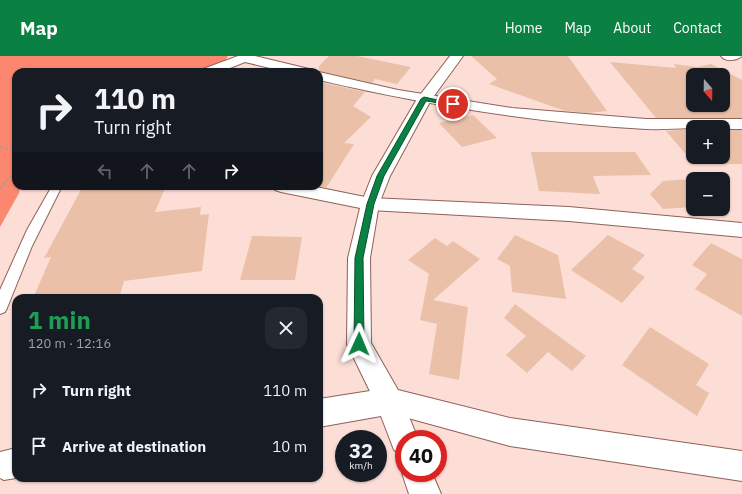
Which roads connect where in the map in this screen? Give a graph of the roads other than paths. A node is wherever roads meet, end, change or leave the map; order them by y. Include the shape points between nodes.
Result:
1 (457, 56) edge
2 (727, 56) edge
3 (736, 56) edge
4 (247, 57) edge
5 (218, 68) edge
6 (289, 68) edge
7 (323, 77) edge
8 (424, 99) junction
9 (742, 124) edge
10 (54, 190) edge
11 (301, 190) edge
12 (370, 204) junction
13 (742, 230) edge
14 (0, 308) edge
15 (389, 401) junction
16 (323, 412) edge
17 (400, 430) edge
18 (742, 466) edge
19 (420, 482) edge
20 (425, 494) edge

1 - 8 street
2 - 3 street
4 - 5 street
4 - 6 street
7 - 8 street
8 - 9 street via 512,112 646,124
8 - 12 street via 381,176
10 - 14 lane via 39,214 19,256
11 - 12 street
12 - 13 street via 569,214
12 - 15 street via 359,258 359,344
15 - 16 street
15 - 17 street
15 - 18 street via 510,432
19 - 20 street

